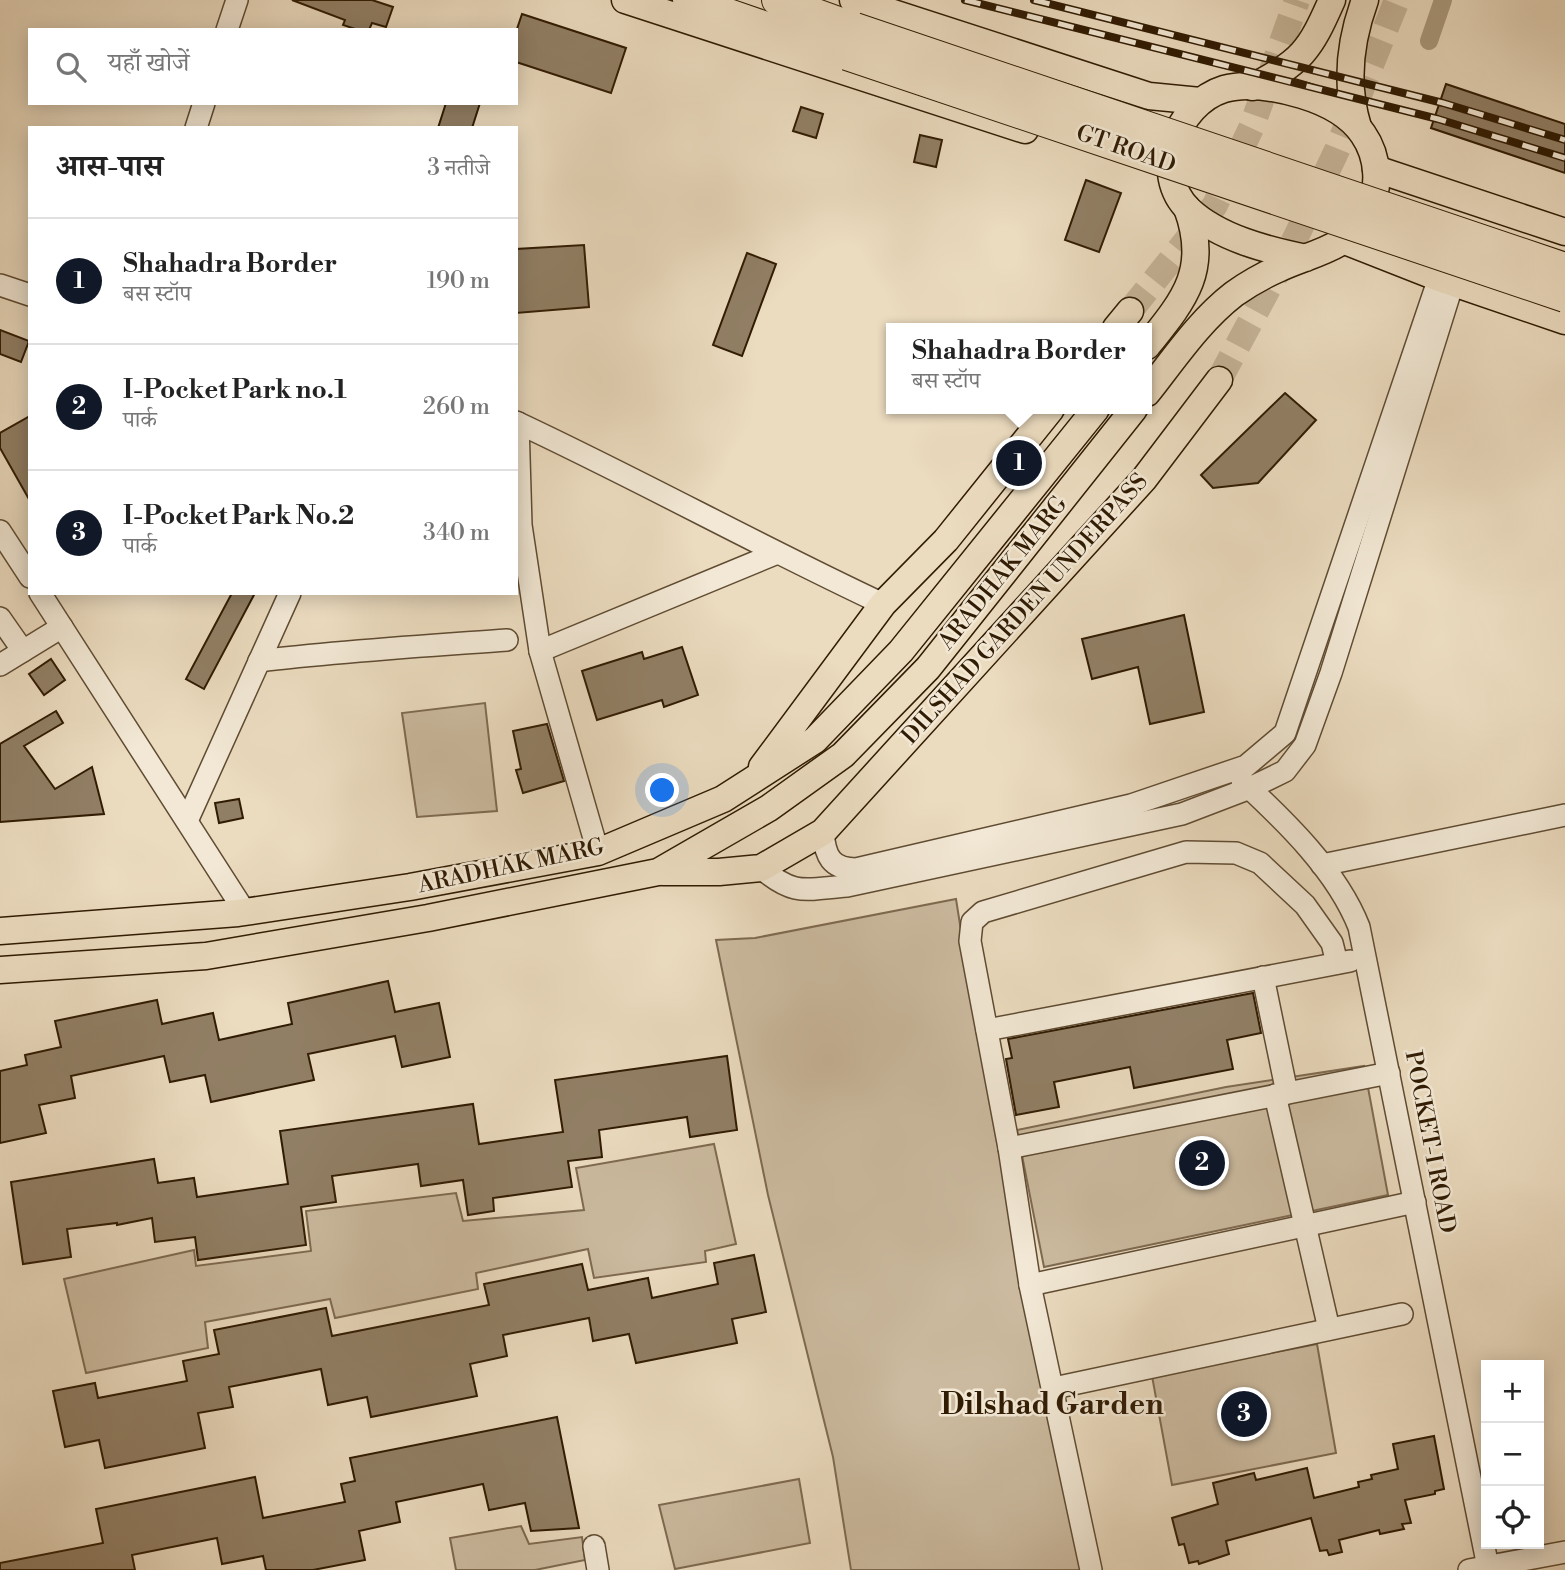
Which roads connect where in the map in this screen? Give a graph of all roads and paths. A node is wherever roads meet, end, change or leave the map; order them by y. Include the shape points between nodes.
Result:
1 (237, 0) edge
2 (625, 0) edge
3 (688, 0) edge
4 (778, 0) edge
5 (1332, 0) edge
6 (1363, 6) edge
7 (228, 28) edge
8 (852, 28) edge
9 (1252, 87) junction
10 (1200, 101) junction
11 (203, 105) edge
12 (197, 126) edge
13 (1358, 127) junction
14 (1376, 169) junction
15 (1174, 178) junction
16 (1187, 208) junction
17 (1565, 232) edge
18 (1345, 240) junction
19 (1306, 258) junction
20 (1565, 268) edge
21 (1446, 281) junction
22 (0, 285) edge
23 (28, 294) edge
24 (1565, 298) edge
25 (1565, 321) edge
26 (1152, 340) edge
27 (1219, 380) tunnel mouth
28 (1152, 387) edge
29 (1047, 414) edge
30 (1092, 414) edge
31 (1131, 414) edge
32 (518, 423) edge
33 (518, 448) edge
34 (0, 531) edge
35 (775, 554) junction
36 (28, 574) edge
37 (41, 595) edge
38 (289, 595) edge
39 (883, 604) junction
40 (0, 618) edge
41 (62, 627) junction
42 (507, 639) dead end
43 (23, 651) junction
44 (540, 651) junction
45 (259, 661) junction
46 (0, 665) edge
47 (1232, 771) junction
48 (750, 782) junction
49 (1250, 788) junction
50 (1565, 815) edge
51 (187, 821) junction
52 (1095, 822) junction
53 (823, 832) junction
54 (597, 852) junction
55 (1322, 865) junction
56 (761, 868) junction
57 (658, 872) junction
58 (847, 878) junction
59 (297, 904) junction
60 (245, 912) junction
61 (0, 931) edge
62 (249, 949) junction
63 (1366, 958) junction
64 (1337, 963) junction
65 (0, 970) edge
66 (1263, 978) junction
67 (987, 1030) junction
68 (1389, 1073) junction
69 (1281, 1094) junction
70 (1009, 1148) junction
71 (1415, 1202) junction
72 (1306, 1228) junction
73 (1030, 1285) junction
74 (1402, 1314) dead end
75 (1329, 1329) junction
76 (1054, 1388) junction
77 (594, 1546) dead end
78 (1565, 1552) edge
79 (1479, 1569) edge
80 (598, 1570) edge
81 (1091, 1570) edge

1 - 7 street
2 - 15 main road, GT ROAD
3 - 8 highway, GT ROAD via 723,12
4 - 8 highway, GT ROAD
5 - 9 main road via 1315,38 1289,69
6 - 13 main road via 1350,73 1350,100
8 - 10 main road, GT ROAD via 1149,96
8 - 20 highway, GT ROAD, bridge
8 - 24 highway, GT ROAD, bridge
9 - 10 main road via 1225,89
9 - 13 main road via 1306,96 1339,111
10 - 15 main road via 1175,136
11 - 12 street
13 - 14 main road via 1370,146
14 - 17 main road
14 - 18 main road via 1375,192 1367,214
15 - 16 main road
16 - 19 main road via 1231,235
16 - 26 main road via 1196,238 1195,269 1184,298
18 - 19 main road
18 - 21 main road
19 - 28 main road via 1268,273 1234,295 1195,333
21 - 25 main road
21 - 47 street via 1285,733 1266,752
21 - 49 street via 1331,673 1305,745 1285,771
22 - 23 street
27 - 53 main road, DILSHAD GARDEN UNDERPASS via 1144,479
29 - 39 main road via 946,540
30 - 48 main road, ARADHAK MARG via 901,651 815,740
31 - 57 main road, ARADHAK MARG via 928,667 843,755 769,808
32 - 35 street
33 - 44 street via 521,525
34 - 36 street
35 - 39 street
35 - 44 street
37 - 41 street
38 - 45 street
39 - 48 main road
40 - 43 street
41 - 43 street
41 - 51 street
42 - 45 street
43 - 46 street
44 - 54 street
45 - 51 street
47 - 49 street, POCKET-I ROAD
47 - 52 street
48 - 54 main road, ARADHAK MARG via 723,799
49 - 52 street via 1182,814
49 - 55 street, POCKET-I ROAD
50 - 55 street
51 - 60 street
52 - 58 street
53 - 56 main road, ARADHAK MARG
53 - 58 street via 829,860
54 - 59 main road, ARADHAK MARG
55 - 63 street, POCKET-I ROAD via 1349,903
56 - 57 main road, ARADHAK MARG
56 - 58 street via 785,887 797,890
57 - 62 main road, ARADHAK MARG
59 - 60 main road, ARADHAK MARG
59 - 62 main road via 277,921 235,930 235,942
60 - 61 main road, ARADHAK MARG
62 - 65 main road, ARADHAK MARG
63 - 64 street
63 - 68 street, POCKET-I ROAD
64 - 66 street
64 - 67 street via 1332,943 1305,905 1260,863 1236,853 1186,852 983,912 969,930
66 - 67 street
66 - 69 street
67 - 70 street
68 - 69 street
68 - 71 street, POCKET-I ROAD
69 - 70 street
69 - 72 street
70 - 73 street
71 - 72 street
71 - 79 street, POCKET-I ROAD
72 - 73 street
72 - 75 street
73 - 76 street
74 - 75 street
75 - 76 street
76 - 81 street
77 - 80 street
78 - 79 street

